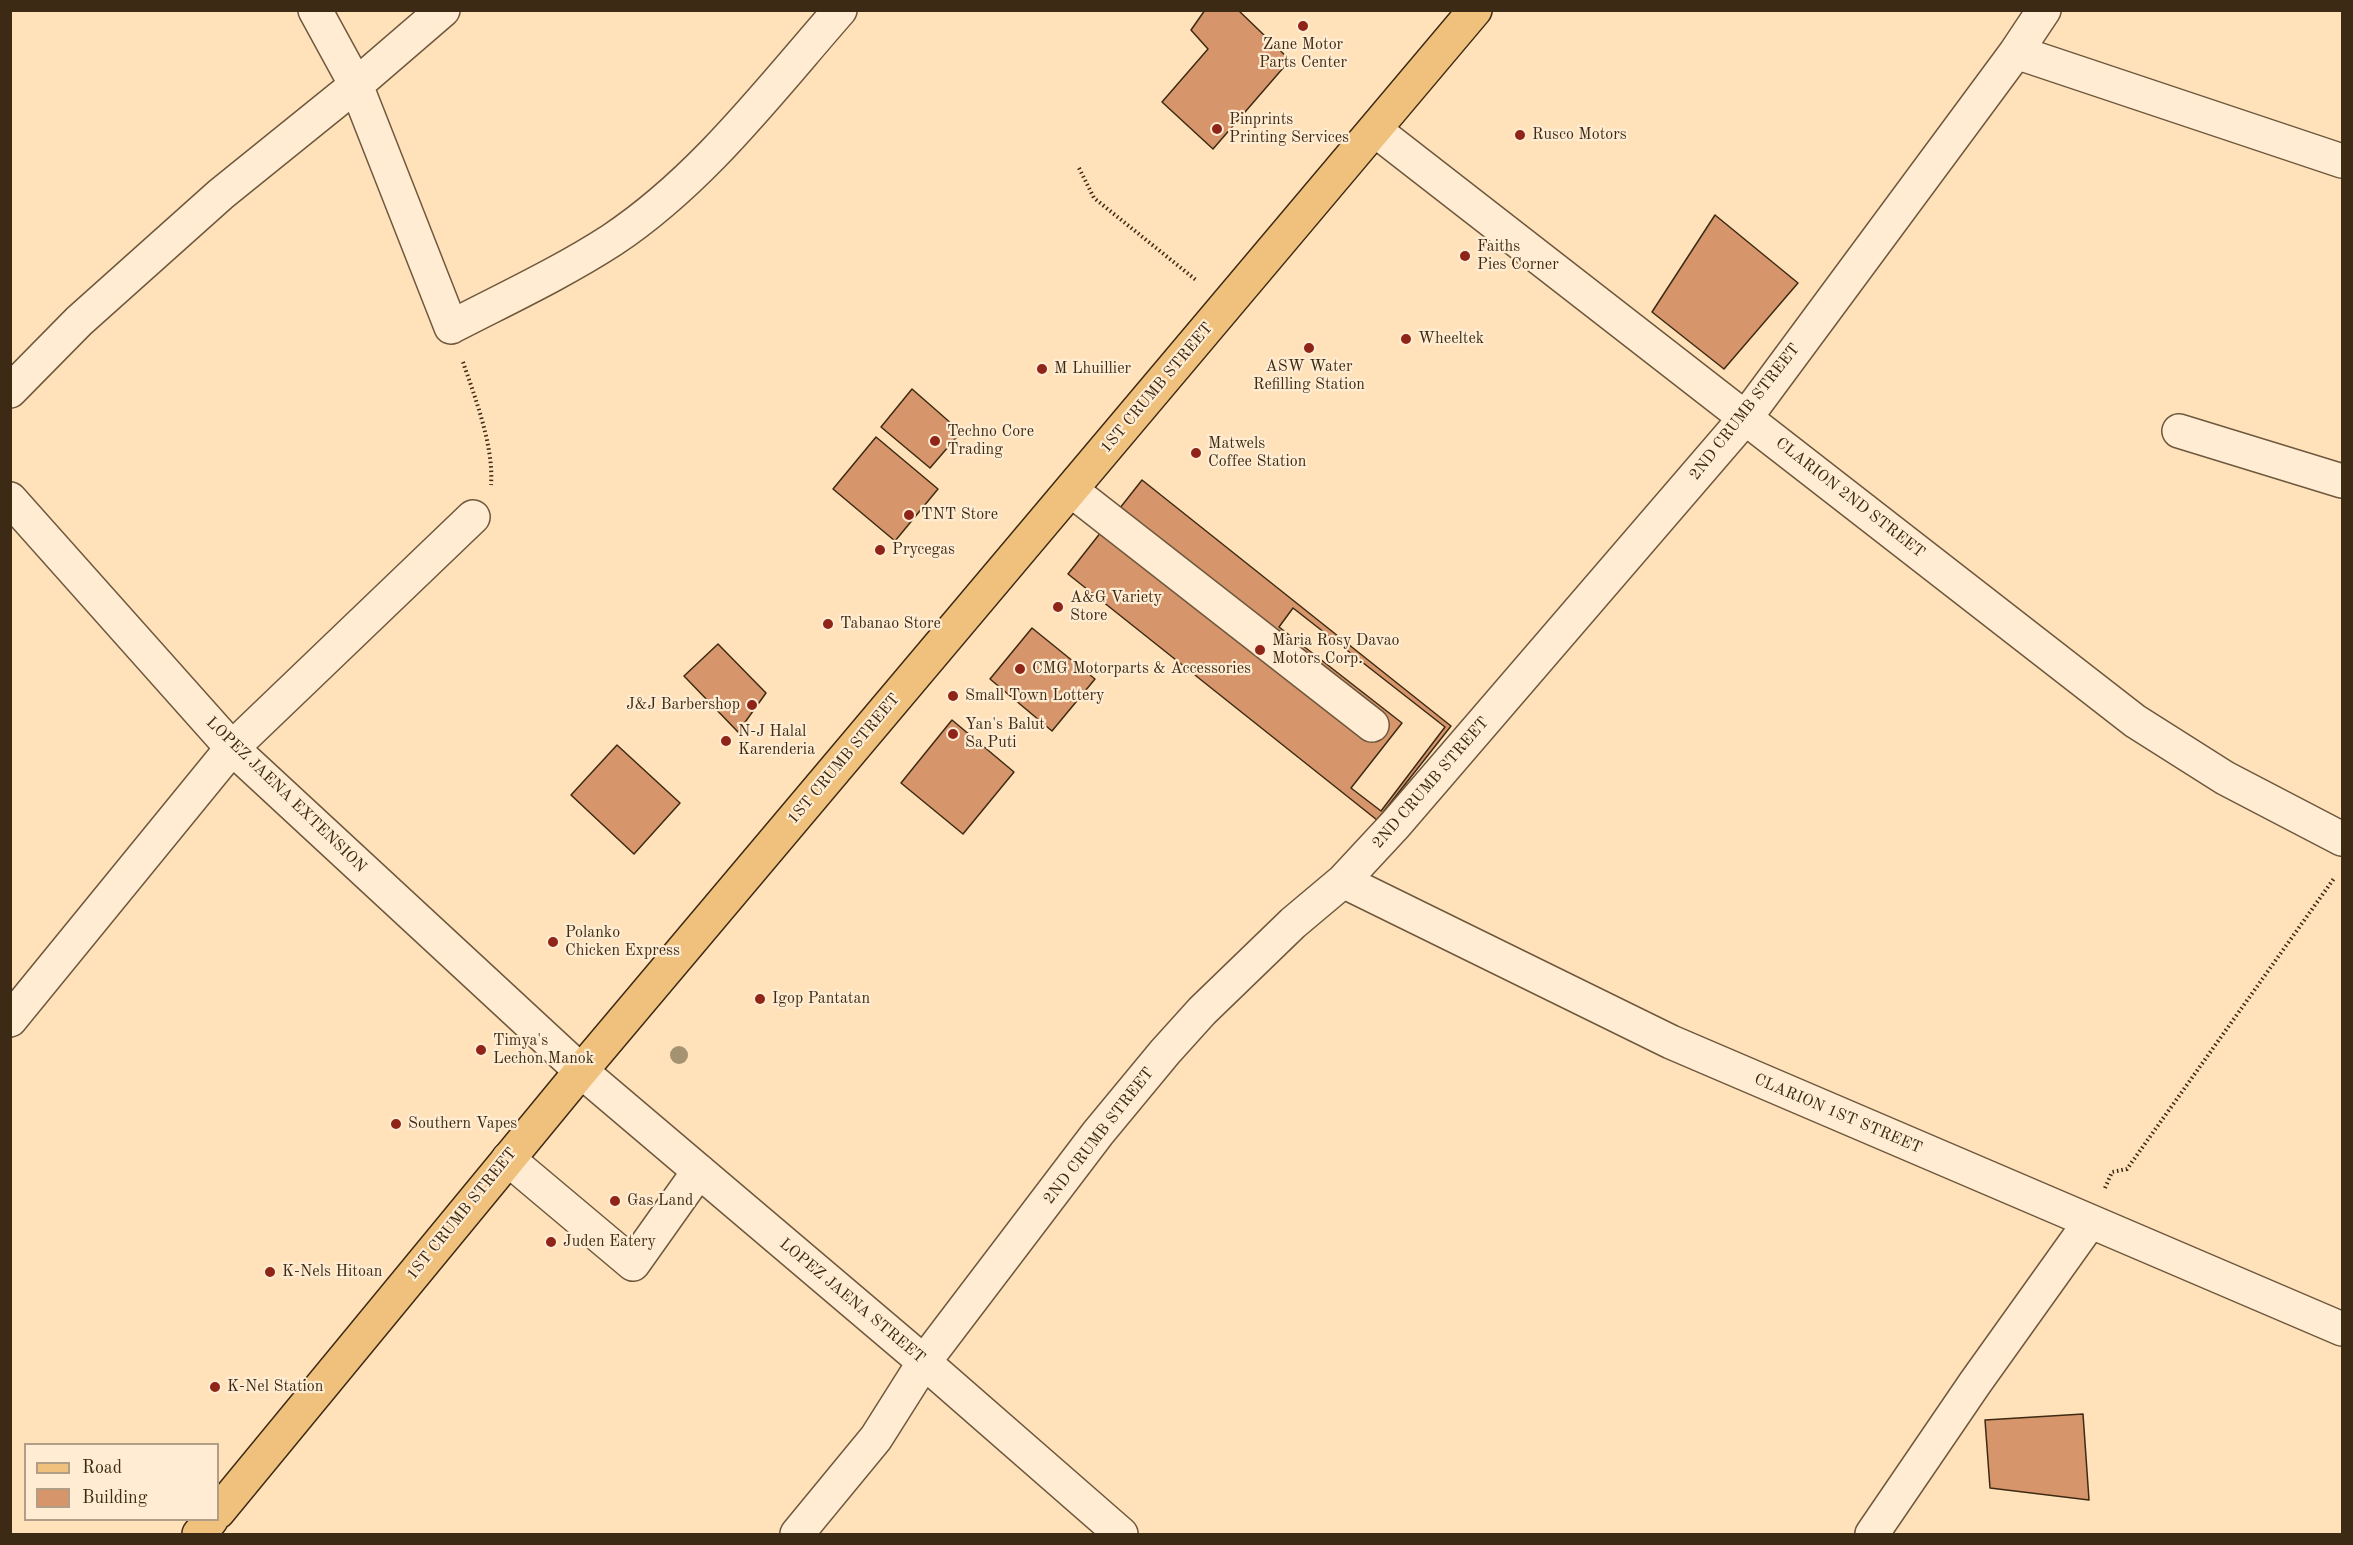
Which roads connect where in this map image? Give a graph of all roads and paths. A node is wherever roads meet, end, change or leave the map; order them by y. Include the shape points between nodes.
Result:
1 (315, 10) edge
2 (443, 10) edge
3 (840, 10) edge
4 (1475, 10) edge
5 (2044, 10) edge
6 (2016, 52) junction
7 (356, 85) junction
8 (1375, 130) junction
9 (2343, 161) edge
10 (1079, 168) dead end
11 (1228, 304) junction
12 (451, 327) junction
13 (10, 391) edge
14 (1746, 417) junction
15 (2179, 431) dead end
16 (2343, 481) edge
17 (1071, 490) junction
18 (10, 499) edge
19 (473, 517) joint
20 (1372, 725) dead end
21 (232, 748) junction
22 (2343, 839) edge
23 (2336, 876) dead end
24 (1343, 881) junction
25 (10, 1020) edge
26 (580, 1071) junction
27 (508, 1160) junction
28 (699, 1171) junction
29 (2090, 1222) junction
30 (2343, 1329) edge
31 (924, 1362) junction
32 (219, 1511) edge
33 (210, 1521) edge
34 (199, 1534) edge
35 (796, 1534) edge
36 (1121, 1534) edge
37 (1872, 1534) edge

1 - 7 street
2 - 7 street
3 - 12 street via 715,154 651,210 602,246
4 - 8 main road, 1ST CRUMB STREET
5 - 6 street, 2ND CRUMB STREET
6 - 9 street
6 - 14 street, 2ND CRUMB STREET
7 - 12 street
7 - 13 street via 221,194 79,321
8 - 11 main road, 1ST CRUMB STREET
8 - 14 street, CLARION 2ND STREET
10 - 11 path via 1094,198
11 - 17 main road, 1ST CRUMB STREET
12 - 19 path via 483,426 491,470 488,499
14 - 22 street, CLARION 2ND STREET via 2135,721 2225,778
14 - 24 street, 2ND CRUMB STREET
15 - 16 street
17 - 20 street
17 - 26 main road, 1ST CRUMB STREET
18 - 21 street, LOPEZ JAENA EXTENSION
19 - 21 street
21 - 25 street
21 - 26 street, LOPEZ JAENA EXTENSION
23 - 29 path via 2127,1169 2112,1172
24 - 29 street, CLARION 1ST STREET via 1671,1042
24 - 31 street, 2ND CRUMB STREET via 1293,923 1165,1052 1098,1133
26 - 27 main road, 1ST CRUMB STREET
26 - 28 street, LOPEZ JAENA STREET
27 - 28 street via 633,1264
27 - 32 main road, 1ST CRUMB STREET
28 - 31 street, LOPEZ JAENA STREET
29 - 30 street, CLARION 1ST STREET
29 - 37 street
31 - 35 street, 2ND CRUMB STREET via 876,1438
31 - 36 street, LOPEZ JAENA STREET
33 - 34 main road

